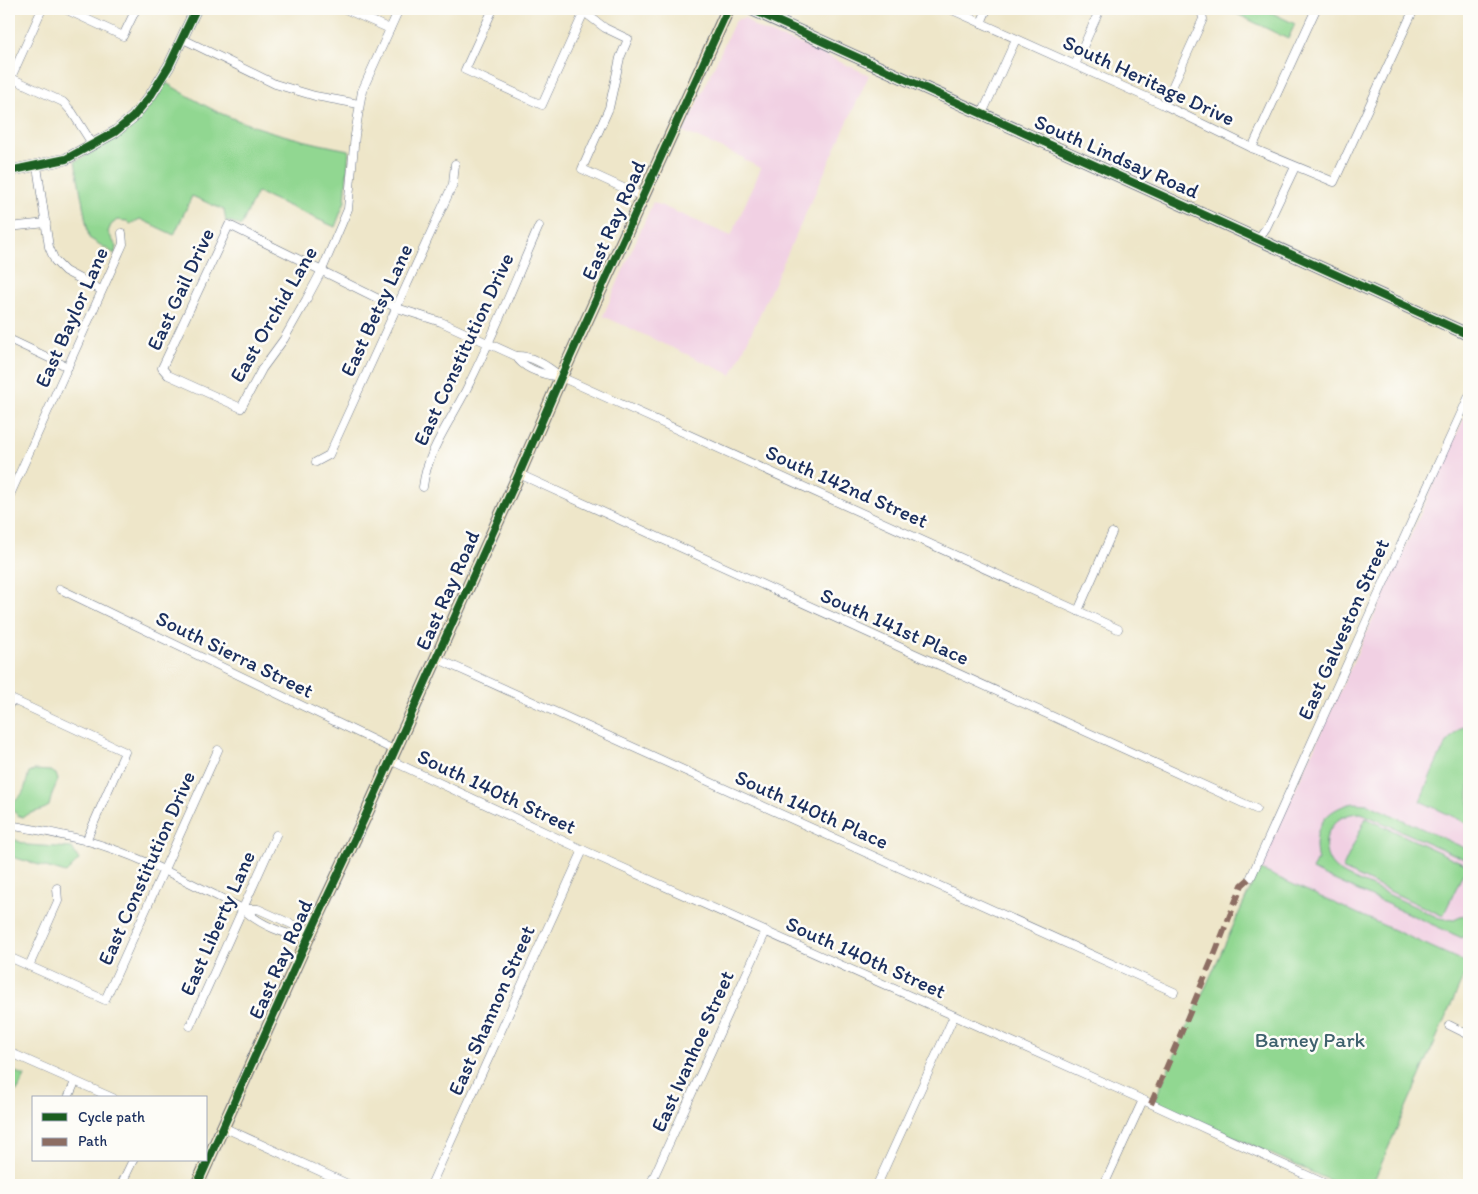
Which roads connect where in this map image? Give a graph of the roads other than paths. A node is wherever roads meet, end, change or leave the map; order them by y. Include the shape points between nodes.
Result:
1 (42, 9) edge
2 (66, 9) edge
3 (136, 9) edge
4 (196, 9) edge
5 (345, 9) edge
6 (399, 9) edge
7 (493, 9) edge
8 (728, 9) edge
9 (752, 9) edge
10 (950, 9) edge
11 (987, 9) edge
12 (1100, 9) edge
13 (1201, 9) edge
14 (1316, 9) edge
15 (1414, 9) edge
16 (582, 10) edge
17 (981, 23) junction
18 (390, 29) junction
19 (183, 39) junction
20 (1016, 39) junction
21 (1075, 65) junction
22 (10, 80) edge
23 (359, 104) junction
24 (1164, 105) junction
25 (982, 114) junction
26 (93, 145) junction
27 (1252, 148) junction
28 (455, 164) dead end
29 (37, 166) junction
30 (1295, 167) junction
31 (9, 171) edge
32 (643, 197) junction
33 (46, 223) junction
34 (229, 225) joint
35 (539, 226) dead end
36 (9, 227) edge
37 (122, 233) dead end
38 (1258, 239) junction
39 (322, 270) junction
40 (101, 290) junction
41 (397, 308) junction
42 (1469, 335) edge
43 (9, 339) edge
44 (487, 343) junction
45 (68, 367) junction
46 (561, 377) junction
47 (1469, 396) edge
48 (241, 408) joint
49 (316, 462) dead end
50 (519, 474) junction
51 (423, 487) dead end
52 (9, 496) edge
53 (1112, 533) dead end
54 (60, 589) dead end
55 (1078, 611) junction
56 (1118, 629) dead end
57 (436, 658) junction
58 (10, 702) edge
59 (218, 750) dead end
60 (392, 755) junction
61 (1256, 809) dead end
62 (9, 825) edge
63 (276, 836) dead end
64 (86, 841) junction
65 (583, 850) junction
66 (164, 870) junction
67 (1251, 877) dead end
68 (57, 888) dead end
69 (243, 908) junction
70 (766, 931) junction
71 (308, 938) junction
72 (9, 957) edge
73 (29, 966) junction
74 (1174, 992) dead end
75 (954, 1016) junction
76 (1449, 1025) dead end
77 (190, 1026) dead end
78 (1469, 1034) edge
79 (9, 1052) edge
80 (75, 1082) junction
81 (69, 1096) edge
82 (108, 1096) edge
83 (1143, 1100) junction
84 (223, 1128) junction
85 (208, 1161) edge
86 (131, 1162) edge
87 (207, 1162) edge
88 (121, 1185) edge
89 (197, 1185) edge
90 (350, 1185) edge
91 (431, 1185) edge
92 (650, 1185) edge
93 (877, 1185) edge
94 (1104, 1185) edge
95 (1328, 1185) edge

1 - 22 street
2 - 3 street via 123,36
4 - 19 street
5 - 18 street
6 - 18 street, East Orchid Lane
7 - 16 street via 465,70 542,105
8 - 32 main road, East Ray Road
9 - 25 main road, South Lindsay Road
10 - 17 street, South Heritage Drive
11 - 17 street
12 - 21 street
13 - 24 street via 1203,19
14 - 27 street
15 - 30 street, South Heritage Drive via 1334,182
16 - 32 street via 605,28 628,39 620,58 609,108 582,168
17 - 20 street, South Heritage Drive
18 - 23 street, East Orchid Lane
19 - 23 street via 275,84
19 - 26 street via 151,95 133,117
20 - 21 street, South Heritage Drive
20 - 25 street
21 - 24 street, South Heritage Drive
22 - 26 street via 63,102
23 - 39 street, East Orchid Lane via 348,209
24 - 27 street, South Heritage Drive
25 - 38 main road, South Lindsay Road
26 - 29 street via 66,159
27 - 30 street, South Heritage Drive
28 - 41 street, East Betsy Lane via 453,184
29 - 31 street
29 - 33 street
30 - 38 street
32 - 46 main road, East Ray Road
33 - 36 street
33 - 40 street via 49,247 55,261 65,271
34 - 39 street, South 142nd Street
34 - 48 street, East Gail Drive via 162,368 168,375
35 - 44 street, East Constitution Drive
37 - 40 street, East Baylor Lane via 123,244
38 - 42 main road, South Lindsay Road
39 - 41 street, South 142nd Street
39 - 48 street, East Orchid Lane
40 - 45 street, East Baylor Lane
41 - 44 street, South 142nd Street via 441,322
41 - 49 street, East Betsy Lane via 329,454
43 - 45 street
44 - 46 street, South 142nd Street via 516,356 528,367 549,376
44 - 51 street, East Constitution Drive via 466,390 438,438 425,471
45 - 52 street, East Baylor Lane
46 - 50 main road, East Ray Road
46 - 55 street, South 142nd Street
47 - 67 street, East Galveston Street
50 - 57 main road, East Ray Road
50 - 61 street, South 141st Place
53 - 55 street
54 - 60 street, South Sierra Street
55 - 56 street, South 142nd Street
57 - 60 main road, East Ray Road
57 - 74 street, South 140th Place
58 - 64 street via 125,752
59 - 66 street, East Constitution Drive
60 - 65 street, South 140th Street
60 - 71 main road, East Ray Road
62 - 64 street
63 - 69 street, East Liberty Lane
64 - 66 street
65 - 70 street, South 140th Street
65 - 91 street, East Shannon Street
66 - 69 street
66 - 73 street, East Constitution Drive via 105,1000
68 - 73 street via 58,901
69 - 71 street via 252,918 293,936
69 - 77 street, East Liberty Lane
70 - 75 street, South 140th Street
70 - 92 street, East Ivanhoe Street
71 - 84 main road, East Ray Road
72 - 73 street
75 - 83 street, South 140th Street
75 - 93 street
76 - 78 street
79 - 80 street
80 - 81 street
80 - 82 street
83 - 94 street
83 - 95 street, South 140th Street
84 - 85 main road, East Ray Road
84 - 90 street
86 - 88 street
87 - 89 main road, East Ray Road

